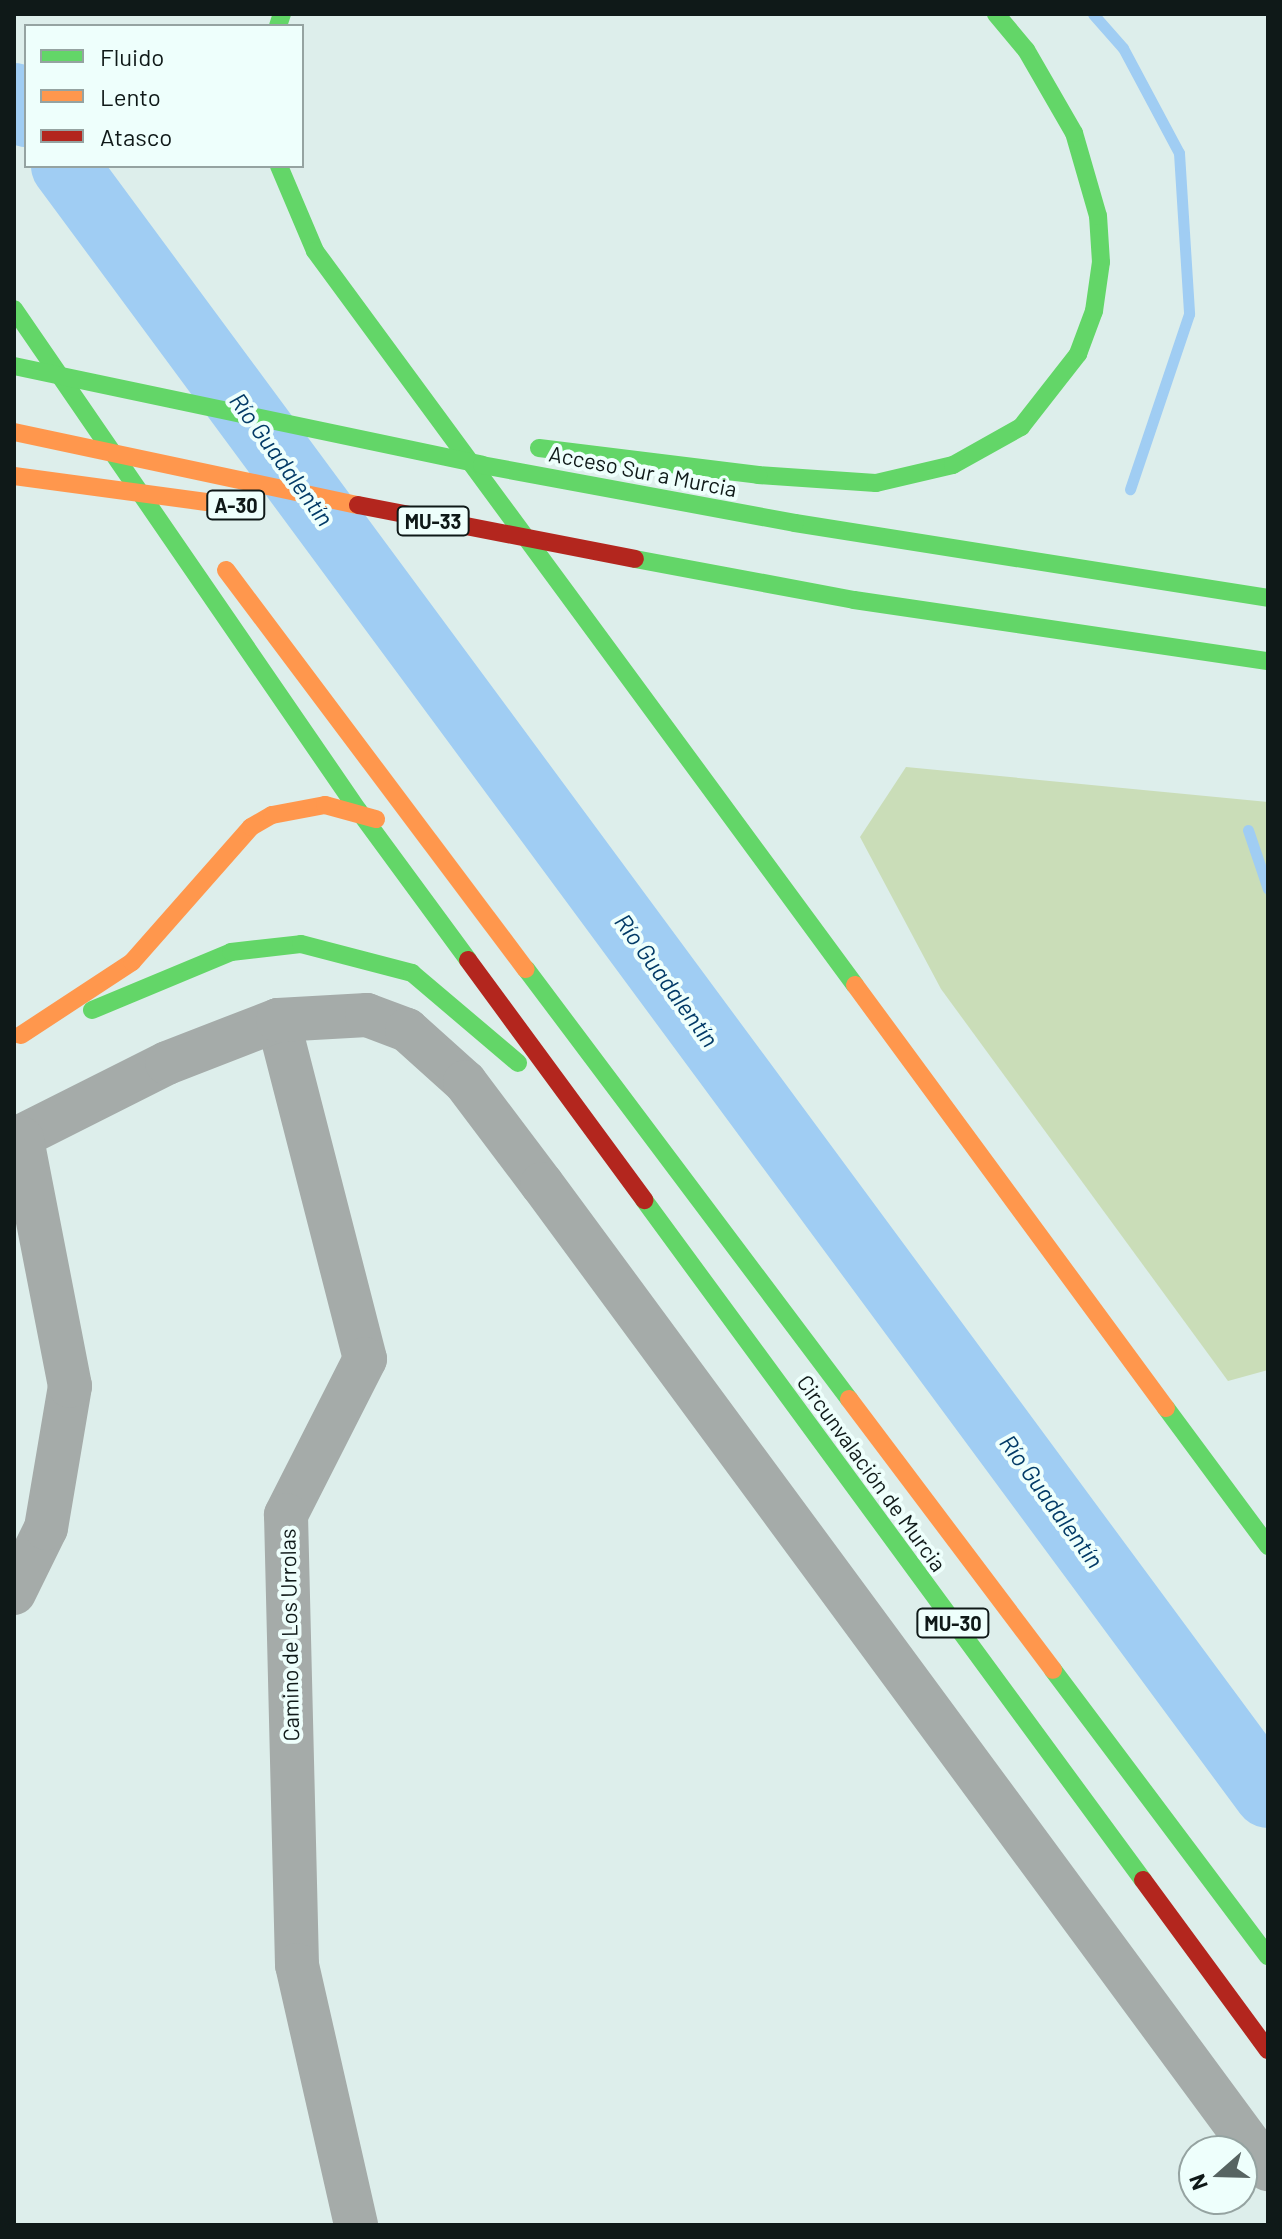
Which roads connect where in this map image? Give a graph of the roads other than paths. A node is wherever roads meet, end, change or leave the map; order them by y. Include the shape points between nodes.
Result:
1 (996, 14) edge
2 (280, 168) edge
3 (14, 296) edge
4 (14, 309) edge
5 (14, 366) edge
6 (184, 403) junction
7 (14, 432) edge
8 (478, 440) dead end
9 (525, 446) dead end
10 (14, 476) edge
11 (233, 505) dead end
12 (278, 509) dead end
13 (189, 522) dead end
14 (460, 527) junction
15 (218, 560) dead end
16 (1268, 598) edge
17 (1268, 661) edge
18 (358, 810) junction
19 (278, 1020) junction
20 (17, 1036) edge
21 (18, 1140) edge
22 (675, 1165) junction
23 (637, 1195) junction
24 (1268, 1546) edge
25 (14, 1593) edge
26 (1268, 1956) edge
27 (1268, 2050) edge
28 (1268, 2169) edge
29 (356, 2225) edge

1 - 9 highway, bridge via 1026,50 1067,119 1098,216 1101,262 1094,311 1078,354 1021,427 953,465 876,483 758,475
2 - 24 highway via 292,206 333,276
3 - 13 highway
4 - 18 highway
5 - 6 highway, Acceso Sur a Murcia, bridge
6 - 8 highway, bridge
6 - 16 highway, Acceso Sur a Murcia, bridge via 795,523
7 - 14 highway, MU-33, bridge
10 - 11 highway, A-30, bridge
12 - 14 highway, A-30, bridge
14 - 17 highway, MU-33, bridge via 854,600
15 - 22 highway
18 - 20 highway via 325,805 294,809 251,827 132,962
18 - 22 highway via 409,841
18 - 23 highway
19 - 21 street via 167,1063
19 - 28 street via 367,1015 407,1030 465,1082
19 - 29 street, Camino de Los Urrolas via 365,1359 286,1515 297,1965
20 - 23 highway via 231,952 301,944 343,951 412,973 464,1014 513,1058
21 - 25 street via 70,1386 46,1528
22 - 26 highway, Circunvalación de Murcia / MU-30
23 - 27 highway, Circunvalación de Murcia / MU-30

